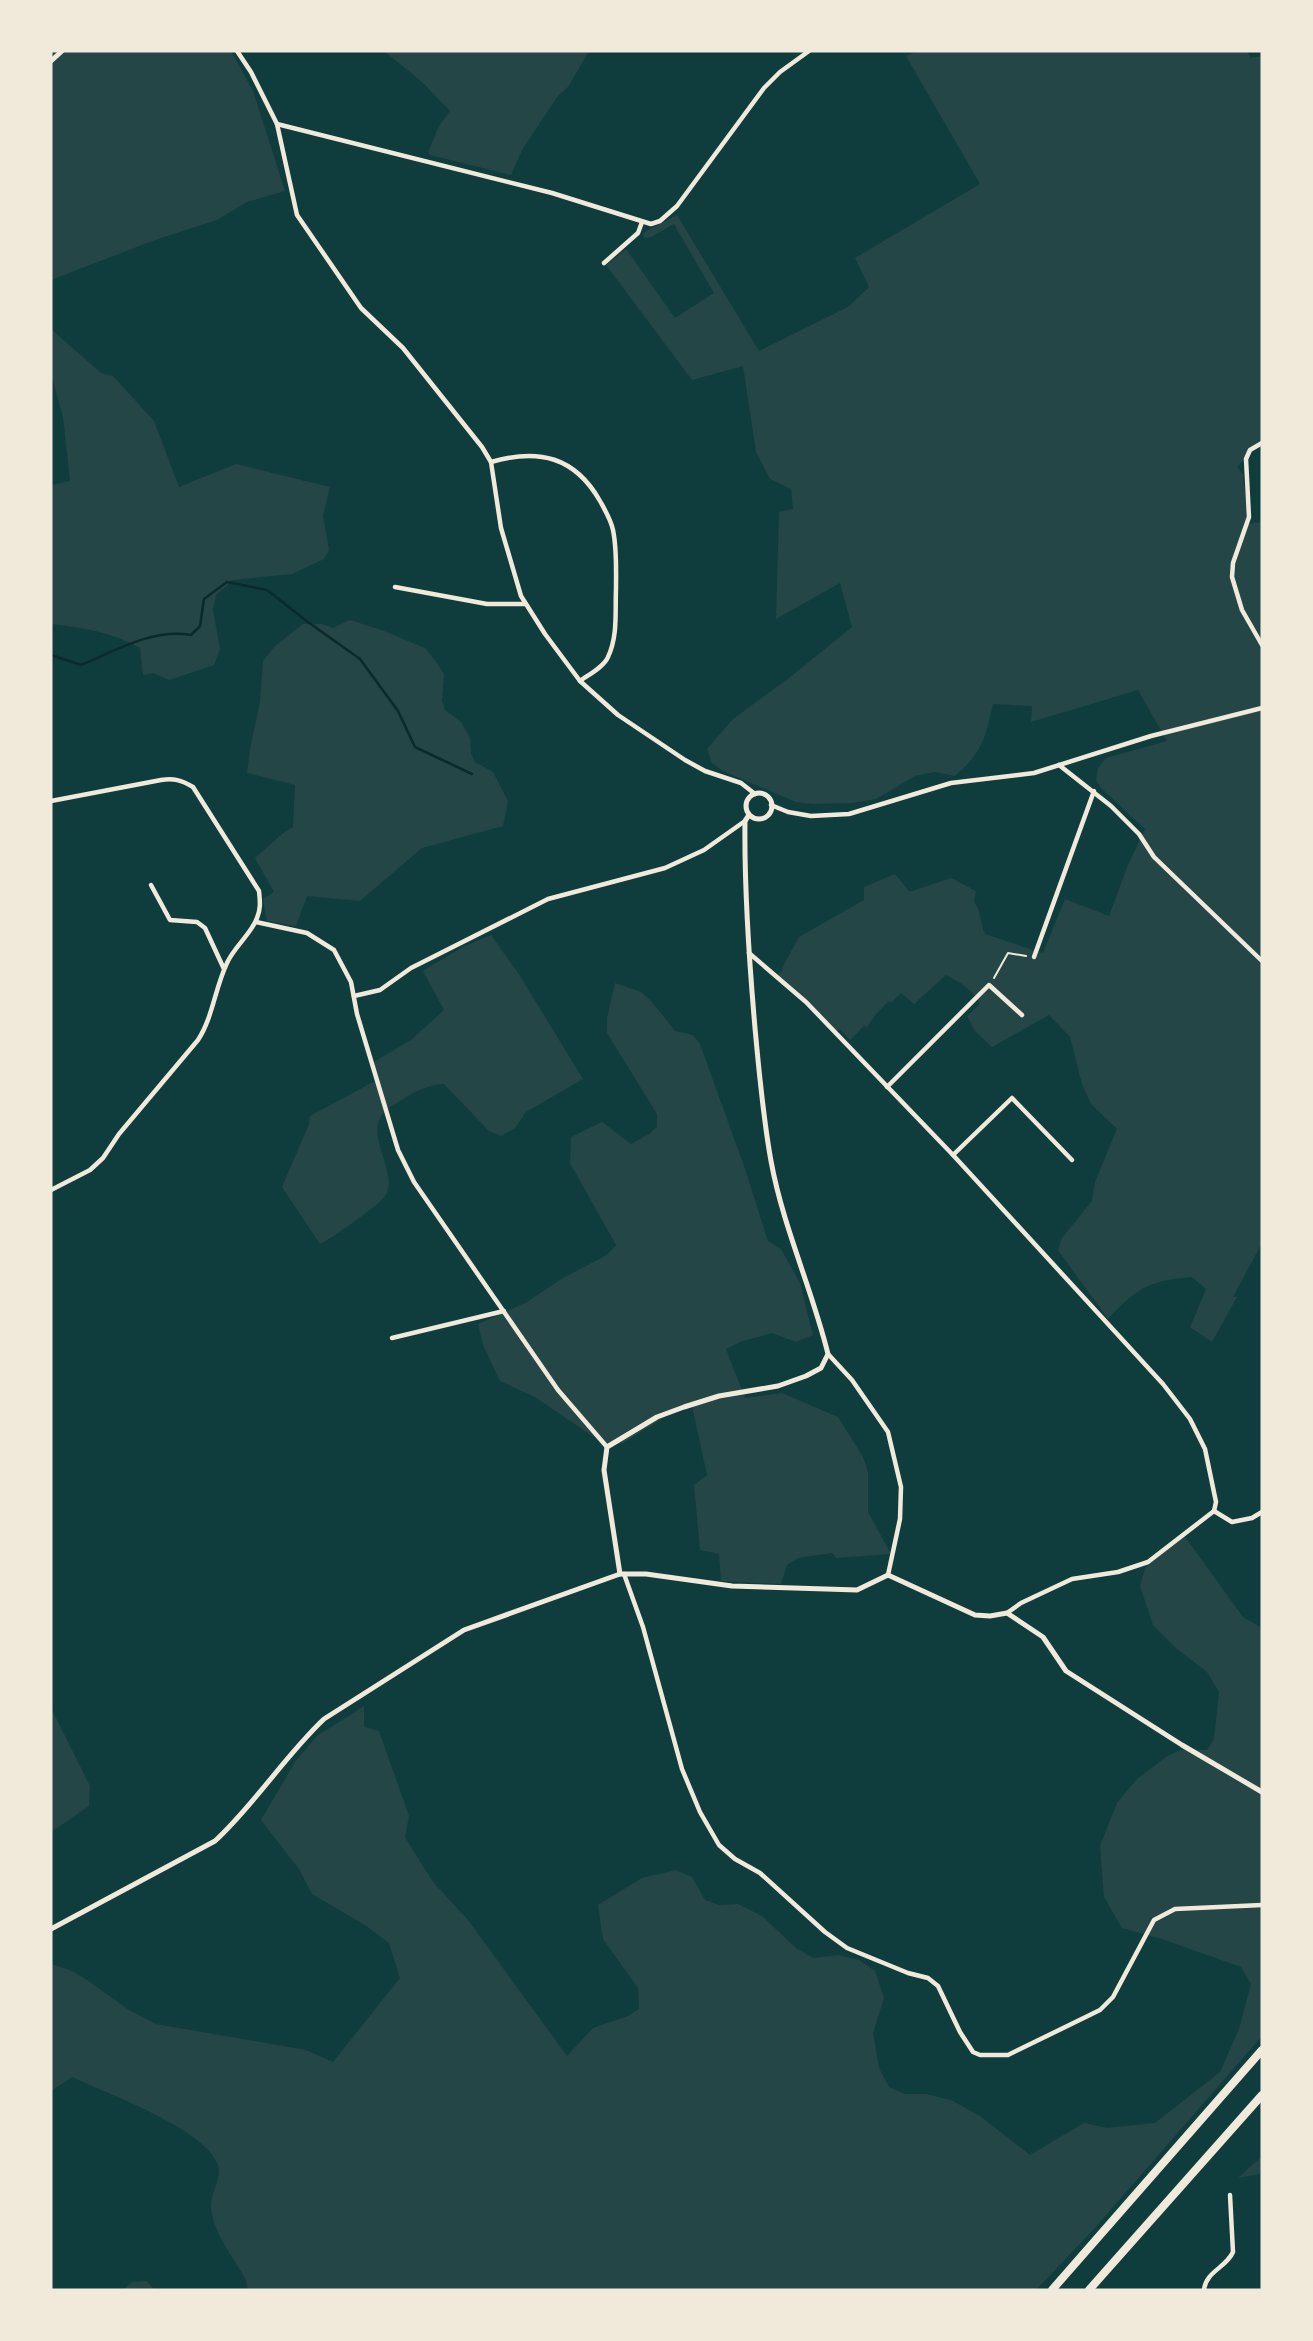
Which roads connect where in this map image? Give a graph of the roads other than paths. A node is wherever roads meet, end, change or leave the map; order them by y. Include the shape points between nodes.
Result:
1 (62, 51) edge
2 (237, 51) edge
3 (809, 51) edge
4 (51, 61) edge
5 (277, 124) junction
6 (642, 222) junction
7 (604, 262) dead end
8 (1262, 443) edge
9 (491, 462) junction
10 (396, 587) dead end
11 (525, 604) junction
12 (1262, 645) edge
13 (580, 681) junction
14 (1262, 708) edge
15 (1059, 764) junction
16 (1094, 791) junction
17 (755, 794) junction
18 (51, 801) edge
19 (771, 805) junction
20 (749, 815) junction
21 (745, 821) junction
22 (151, 885) dead end
23 (256, 922) junction
24 (749, 953) junction
25 (1034, 957) road end
26 (1262, 961) edge
27 (224, 970) junction
28 (354, 996) junction
29 (1022, 1015) dead end
30 (887, 1087) junction
31 (953, 1155) junction
32 (1072, 1160) dead end
33 (51, 1190) edge
34 (503, 1311) junction
35 (392, 1338) dead end
36 (828, 1354) junction
37 (607, 1447) junction
38 (1214, 1511) junction
39 (1262, 1512) edge
40 (622, 1574) junction
41 (888, 1576) junction
42 (1007, 1613) junction
43 (1262, 1792) edge
44 (1262, 1905) edge
45 (51, 1928) edge
46 (1262, 2050) edge
47 (1262, 2095) edge
48 (1230, 2195) dead end
49 (1052, 2290) edge
50 (1089, 2290) edge
51 (1204, 2290) edge

1 - 4 street
2 - 5 street
3 - 6 street via 764,88 677,206 660,220
5 - 6 street via 552,193
5 - 9 street via 297,215 361,308 403,348
6 - 7 street via 638,233
8 - 12 street via 1250,450 1246,459 1249,517 1232,576 1242,610
9 - 11 street via 504,539
9 - 13 street via 523,455 555,459 584,478 605,510 613,530 616,564 615,638 607,661
10 - 11 street via 487,604
11 - 13 street
13 - 17 street via 618,715 685,760 741,783
14 - 15 street
15 - 16 street
15 - 19 street via 1034,772 951,783 849,814 811,816
16 - 25 street
16 - 26 street via 1139,834 1154,857
17 - 19 street via 766,796
17 - 20 street via 747,802
18 - 23 street via 173,778 193,787 259,891
19 - 20 street via 762,818
20 - 21 street
21 - 24 street
21 - 28 street via 704,850 665,868 548,899 411,968 380,990
22 - 27 street via 170,920 197,922 205,928
23 - 27 street
23 - 28 street via 307,933 334,950
24 - 30 street via 806,1002
24 - 36 street via 771,1161
27 - 33 street via 198,1040 103,1157 90,1170
28 - 34 street via 398,1150 414,1182
29 - 30 street via 989,985
30 - 31 street
31 - 32 street via 1012,1098
31 - 38 street via 1190,1419 1205,1449
34 - 35 street
34 - 37 street via 558,1390
36 - 37 street via 821,1368 806,1376 684,1407 657,1417
36 - 41 street via 888,1432 901,1487 900,1519
37 - 40 street via 604,1470
38 - 39 street via 1233,1522
38 - 42 street via 1148,1562 1072,1579
40 - 41 street via 732,1586 856,1590
40 - 44 street via 643,1627 682,1769 719,1845 760,1873 848,1948 938,1986 973,2052 1008,2055 1100,2010 1113,1997 1154,1920 1175,1909
40 - 45 street via 464,1630 324,1719 215,1841
41 - 42 street via 975,1615
42 - 43 street via 1043,1637 1066,1671
46 - 49 highway
47 - 50 highway
48 - 51 street via 1233,2252 1208,2276

